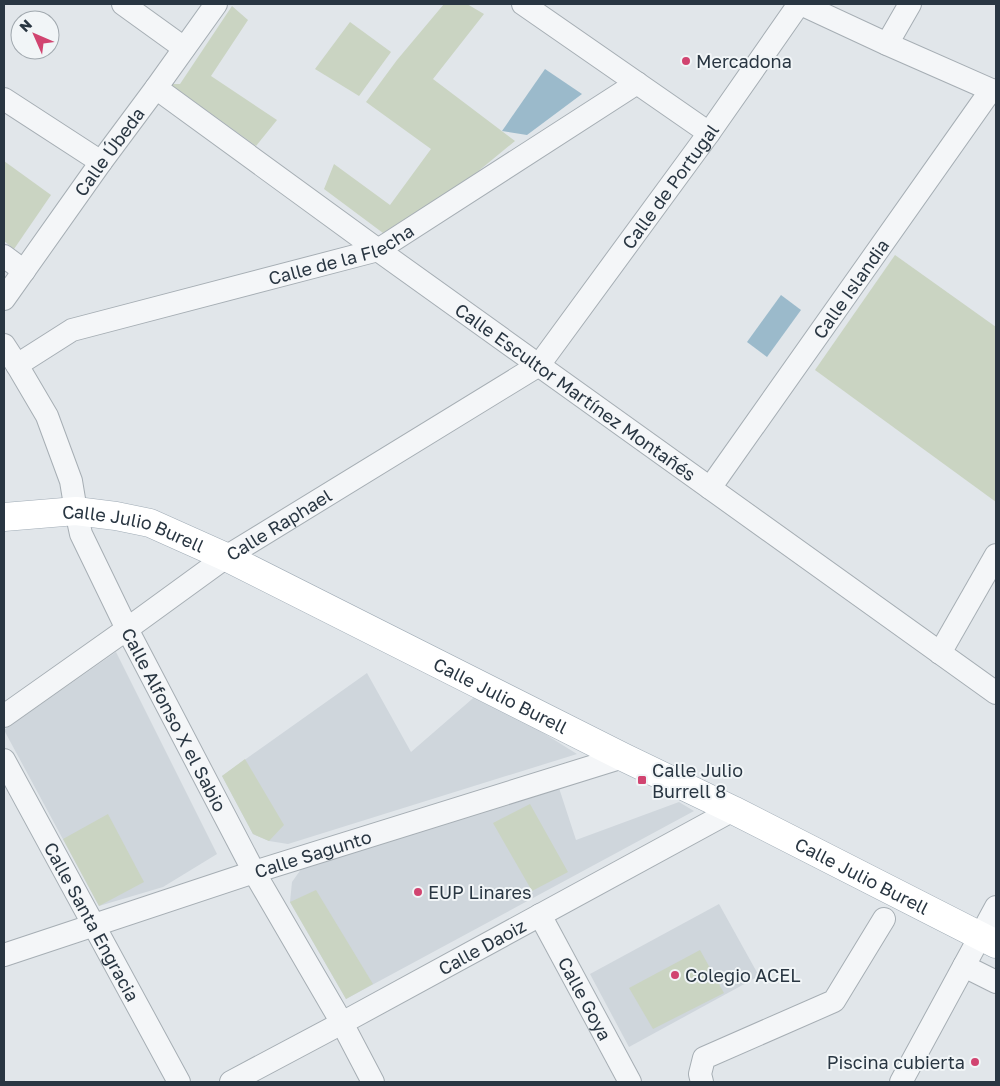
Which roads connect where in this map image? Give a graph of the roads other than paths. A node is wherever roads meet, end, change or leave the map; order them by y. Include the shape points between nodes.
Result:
1 (123, 4) edge
2 (216, 4) edge
3 (800, 4) edge
4 (910, 4) edge
5 (529, 6) edge
6 (887, 44) junction
7 (184, 48) junction
8 (637, 83) junction
9 (156, 88) junction
10 (994, 91) edge
11 (4, 99) edge
12 (709, 133) junction
13 (101, 162) junction
14 (378, 250) junction
15 (4, 256) edge
16 (24, 271) junction
17 (4, 300) edge
18 (4, 345) edge
19 (17, 365) junction
20 (539, 365) junction
21 (710, 488) junction
22 (76, 511) junction
23 (4, 517) edge
24 (996, 555) edge
25 (226, 557) junction
26 (127, 629) junction
27 (940, 653) junction
28 (996, 693) edge
29 (4, 716) edge
30 (623, 757) junction
31 (4, 760) edge
32 (733, 810) junction
33 (254, 872) junction
34 (996, 907) edge
35 (540, 915) junction
36 (884, 919) dead end
37 (93, 925) junction
38 (988, 940) edge
39 (4, 955) edge
40 (964, 966) junction
41 (996, 982) edge
42 (342, 1023) junction
43 (897, 1080) edge
44 (179, 1082) edge
45 (231, 1082) edge
46 (373, 1082) edge
47 (630, 1082) edge
48 (702, 1082) edge

1 - 7 street
2 - 7 street, Calle Úbeda
3 - 6 street
3 - 12 street, Calle de Portugal
4 - 6 street
5 - 8 street
6 - 10 street
7 - 9 street, Calle Úbeda
8 - 12 street
8 - 14 street, Calle de la Flecha
9 - 13 street, Calle Úbeda
9 - 14 street, Calle Escultor Martínez Montañés
10 - 21 street, Calle Islandia
11 - 13 street
12 - 20 street, Calle de Portugal
13 - 16 street, Calle Úbeda
14 - 19 street, Calle de la Flecha via 72,330
14 - 20 street, Calle Escultor Martínez Montañés
15 - 16 street
16 - 17 street, Calle Úbeda
18 - 19 street, Calle Alfonso X el Sabio
19 - 22 street, Calle Alfonso X el Sabio via 47,416 71,481
20 - 21 street, Calle Escultor Martínez Montañés
20 - 25 street, Calle Raphael
21 - 27 street, Calle Escultor Martínez Montañés
22 - 23 main road, Calle Julio Burell
22 - 25 main road, Calle Julio Burell via 150,523
22 - 26 street, Calle Alfonso X el Sabio via 81,534
24 - 27 street
25 - 26 street, Calle Raphael
25 - 30 main road, Calle Julio Burell
26 - 29 street, Calle Raphael
26 - 33 street, Calle Alfonso X el Sabio
27 - 28 street, Calle Escultor Martínez Montañés
30 - 32 main road, Calle Julio Burell
30 - 33 street, Calle Sagunto
31 - 37 street, Calle Santa Engracia
32 - 35 street, Calle Daoiz
32 - 38 main road, Calle Julio Burell
33 - 37 street, Calle Sagunto
33 - 42 street, Calle Alfonso X el Sabio
34 - 38 street
35 - 42 street, Calle Daoiz
35 - 47 street, Calle Goya
36 - 48 street via 834,1002 704,1058 700,1074
37 - 39 street, Calle Sagunto
37 - 44 street, Calle Santa Engracia
38 - 40 street
40 - 41 street
40 - 43 street
42 - 45 street, Calle Daoiz
42 - 46 street, Calle Alfonso X el Sabio

